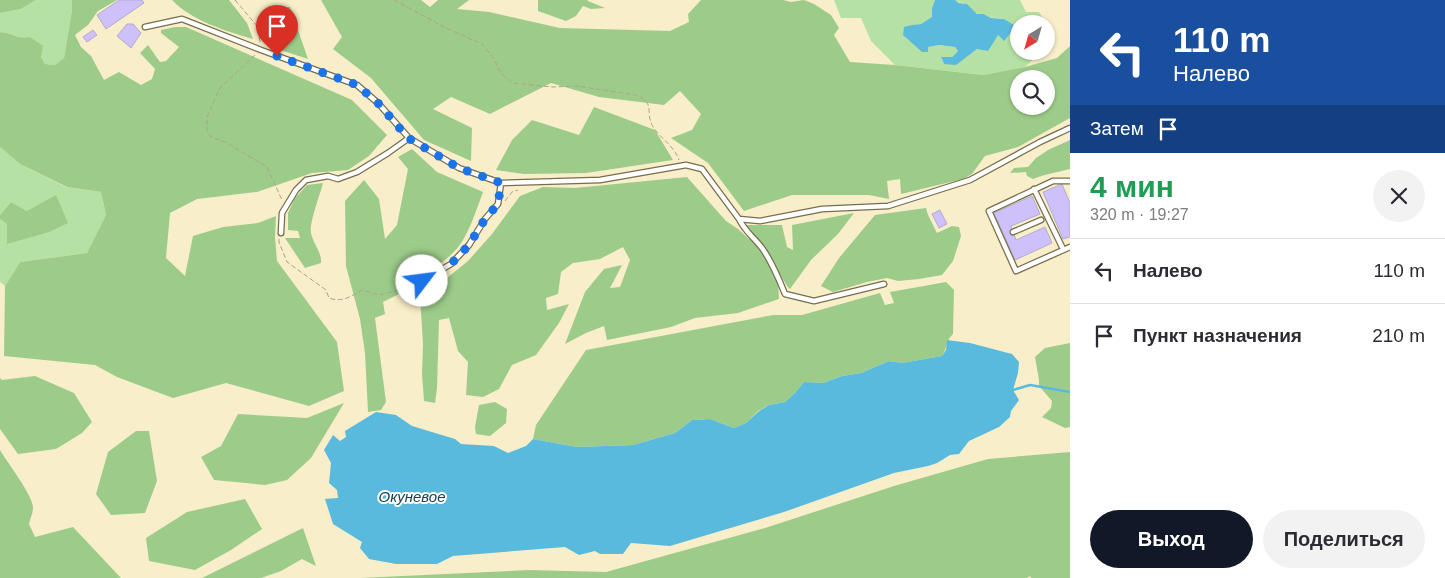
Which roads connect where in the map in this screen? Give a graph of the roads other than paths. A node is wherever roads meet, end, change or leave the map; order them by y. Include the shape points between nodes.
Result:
1 (145, 27) dead end
2 (1070, 128) edge
3 (408, 138) junction
4 (1070, 181) edge
5 (501, 183) junction
6 (1034, 189) junction
7 (740, 219) junction
8 (1040, 220) dead end
9 (1013, 232) dead end
10 (282, 233) dead end
11 (1070, 247) edge
12 (1063, 249) junction
13 (422, 281) dead end
14 (884, 284) dead end

1 - 3 lane via 182,19 357,85 378,103
2 - 7 lane via 970,180 888,206 822,209 760,221
3 - 5 lane via 459,168
3 - 10 lane via 357,172 338,179 328,176 306,180 282,213
4 - 6 lane via 1053,181
5 - 7 lane via 600,180 686,165 702,169
5 - 13 lane via 498,204 469,245 451,264
6 - 12 lane
6 - 12 lane via 989,211 1016,271
7 - 14 lane via 745,231 762,248 786,294 814,301
8 - 9 lane
11 - 12 lane

